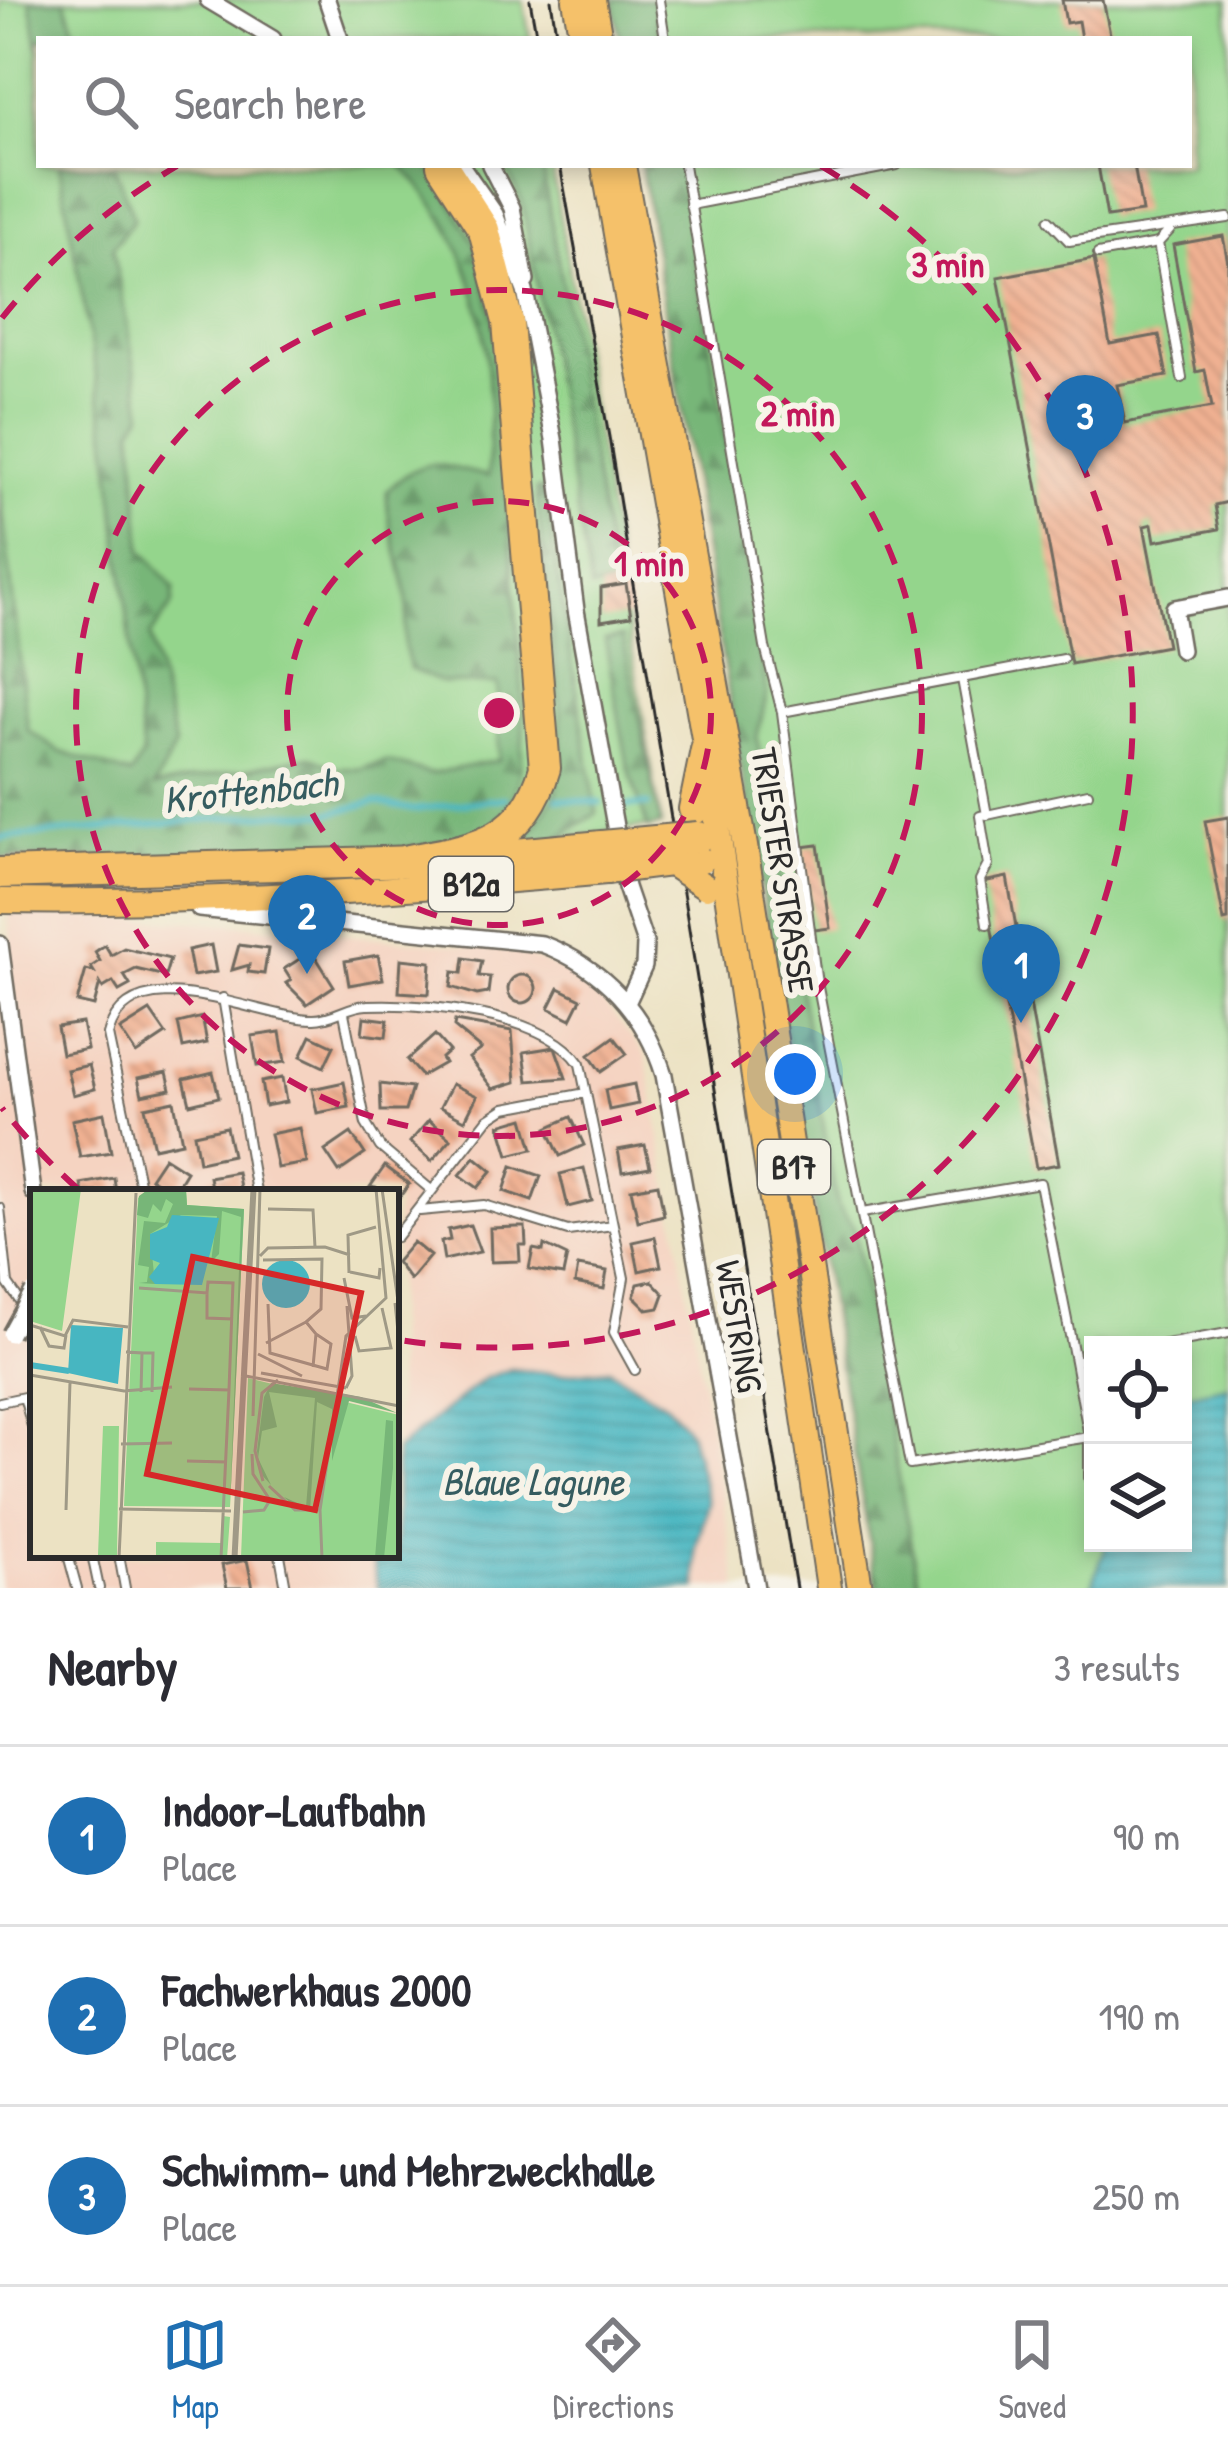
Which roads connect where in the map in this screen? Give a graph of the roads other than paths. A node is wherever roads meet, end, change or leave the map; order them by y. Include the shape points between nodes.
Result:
1 (208, 0) edge
2 (327, 0) edge
3 (575, 0) edge
4 (593, 0) edge
5 (659, 0) edge
6 (268, 36) edge
7 (339, 36) edge
8 (581, 36) edge
9 (599, 36) edge
10 (665, 36) edge
11 (444, 168) edge
12 (463, 168) edge
13 (491, 168) edge
14 (605, 168) edge
15 (623, 168) edge
16 (684, 168) edge
17 (881, 168) edge
18 (690, 205) junction
19 (1228, 218) edge
20 (1049, 220) dead end
21 (1170, 230) junction
22 (1158, 243) junction
23 (1098, 254) dead end
24 (525, 291) junction
25 (1182, 379) dead end
26 (1228, 598) edge
27 (1181, 650) dead end
28 (1063, 659) dead end
29 (962, 679) junction
30 (782, 712) junction
31 (706, 750) joint
32 (1088, 793) dead end
33 (987, 814) junction
34 (713, 841) junction
35 (604, 859) junction
36 (398, 862) junction
37 (674, 866) junction
38 (0, 873) edge
39 (0, 901) edge
40 (134, 903) junction
41 (728, 920) junction
42 (987, 924) dead end
43 (0, 944) edge
44 (223, 998) junction
45 (627, 1003) junction
46 (344, 1013) junction
47 (586, 1093) junction
48 (35, 1188) edge
49 (140, 1189) edge
50 (255, 1189) edge
51 (430, 1189) junction
52 (0, 1208) edge
53 (420, 1211) junction
54 (862, 1214) junction
55 (613, 1225) junction
56 (399, 1234) edge
57 (30, 1297) edge
58 (30, 1316) edge
59 (1228, 1333) edge
60 (1192, 1339) edge
61 (5, 1340) edge
62 (1084, 1358) edge
63 (1075, 1360) junction
64 (635, 1370) dead end
65 (0, 1402) edge
66 (1084, 1407) edge
67 (30, 1419) edge
68 (1084, 1439) edge
69 (69, 1558) edge
70 (93, 1558) edge
71 (120, 1558) edge
72 (281, 1558) edge
73 (77, 1588) edge
74 (100, 1588) edge
75 (125, 1588) edge
76 (286, 1588) edge
77 (756, 1588) edge
78 (829, 1588) edge
79 (860, 1588) edge

1 - 6 street
2 - 7 street
3 - 8 main road
4 - 9 main road
5 - 10 lane
11 - 36 highway via 484,230 508,322 545,768 520,820 493,841
12 - 24 street via 495,214
13 - 24 street via 516,224
14 - 31 main road, TRIESTER STRASSE
15 - 34 main road, TRIESTER STRASSE / B17
16 - 18 lane
17 - 18 lane
18 - 30 lane
19 - 21 lane
20 - 21 lane via 1070,241 1159,225
21 - 22 lane
22 - 23 lane
22 - 25 lane
24 - 45 street via 626,887 645,943
26 - 27 street via 1174,608
28 - 29 lane
29 - 30 lane
29 - 33 lane
30 - 54 lane via 816,977
31 - 34 highway
32 - 33 lane
33 - 42 lane via 980,816
34 - 35 highway, bridge via 655,841
34 - 37 main road, B12a, bridge
34 - 41 main road, TRIESTER STRASSE / B17
34 - 79 main road, TRIESTER STRASSE / B17
35 - 36 highway
35 - 37 main road, B12a, bridge
35 - 40 main road, B12a via 402,890
36 - 38 highway
37 - 41 main road, bridge via 706,887
39 - 40 main road, B12a
40 - 45 street via 542,944 588,967
41 - 78 main road, TRIESTER STRASSE / B17
43 - 48 street
44 - 46 lane via 302,1018
44 - 49 lane via 152,995 112,1016 108,1035
44 - 50 lane
45 - 77 street, WESTRING via 664,1075
46 - 47 lane via 361,1004 522,1024 567,1046
46 - 51 lane via 366,1124 380,1147
47 - 51 lane via 505,1108
47 - 55 lane
51 - 53 lane
52 - 58 lane via 8,1283
53 - 55 lane via 484,1204 568,1231
53 - 56 lane
54 - 63 lane via 1040,1183
54 - 68 lane via 911,1467
55 - 64 lane via 624,1277 614,1332
57 - 61 street, bridge
59 - 60 lane
62 - 63 lane
63 - 66 lane
65 - 67 lane via 24,1397
69 - 73 lane
70 - 74 lane
71 - 75 lane
72 - 76 lane

